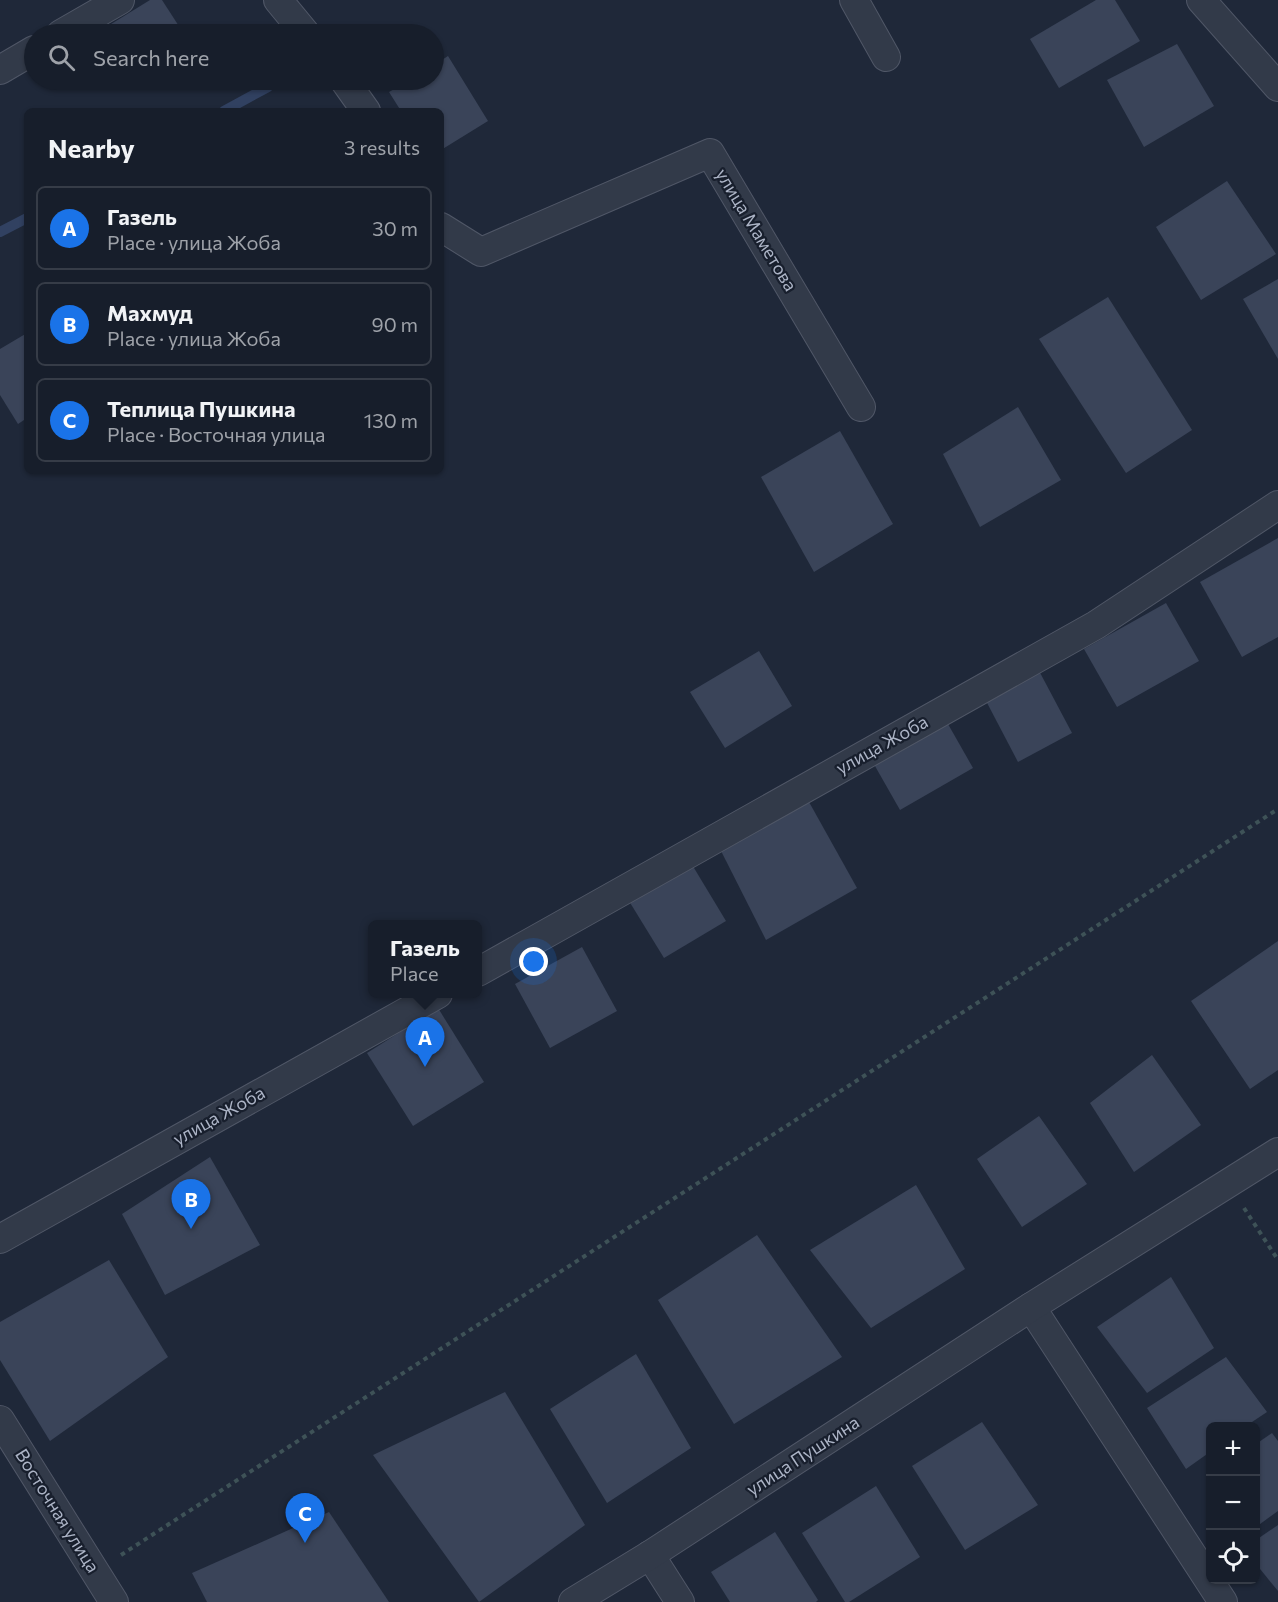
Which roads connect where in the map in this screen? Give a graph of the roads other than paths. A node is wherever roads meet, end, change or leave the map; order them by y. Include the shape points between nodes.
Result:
1 (120, 0) edge
2 (278, 0) edge
3 (854, 0) edge
4 (1201, 0) edge
5 (78, 24) edge
6 (298, 24) edge
7 (24, 56) edge
8 (886, 57) dead end
9 (0, 70) edge
10 (1278, 87) edge
11 (351, 90) edge
12 (364, 108) edge
13 (444, 229) edge
14 (861, 406) dead end
15 (1278, 505) edge
16 (482, 969) edge
17 (429, 998) edge
18 (1278, 1152) edge
19 (0, 1239) edge
20 (1031, 1307) junction
21 (0, 1420) edge
22 (650, 1555) junction
23 (114, 1602) edge
24 (573, 1602) edge
25 (680, 1602) edge
26 (1223, 1602) edge

1 - 5 street
2 - 6 street
3 - 8 street
4 - 10 street
7 - 9 street
11 - 12 street
13 - 14 street, улица Маметова via 481,252 710,153
15 - 16 street, улица Жоба via 1096,625
17 - 19 street, улица Жоба
18 - 20 street, улица Пушкина
20 - 22 street, улица Пушкина
20 - 26 street
21 - 23 street, Восточная улица
22 - 24 street, улица Пушкина
22 - 25 street

